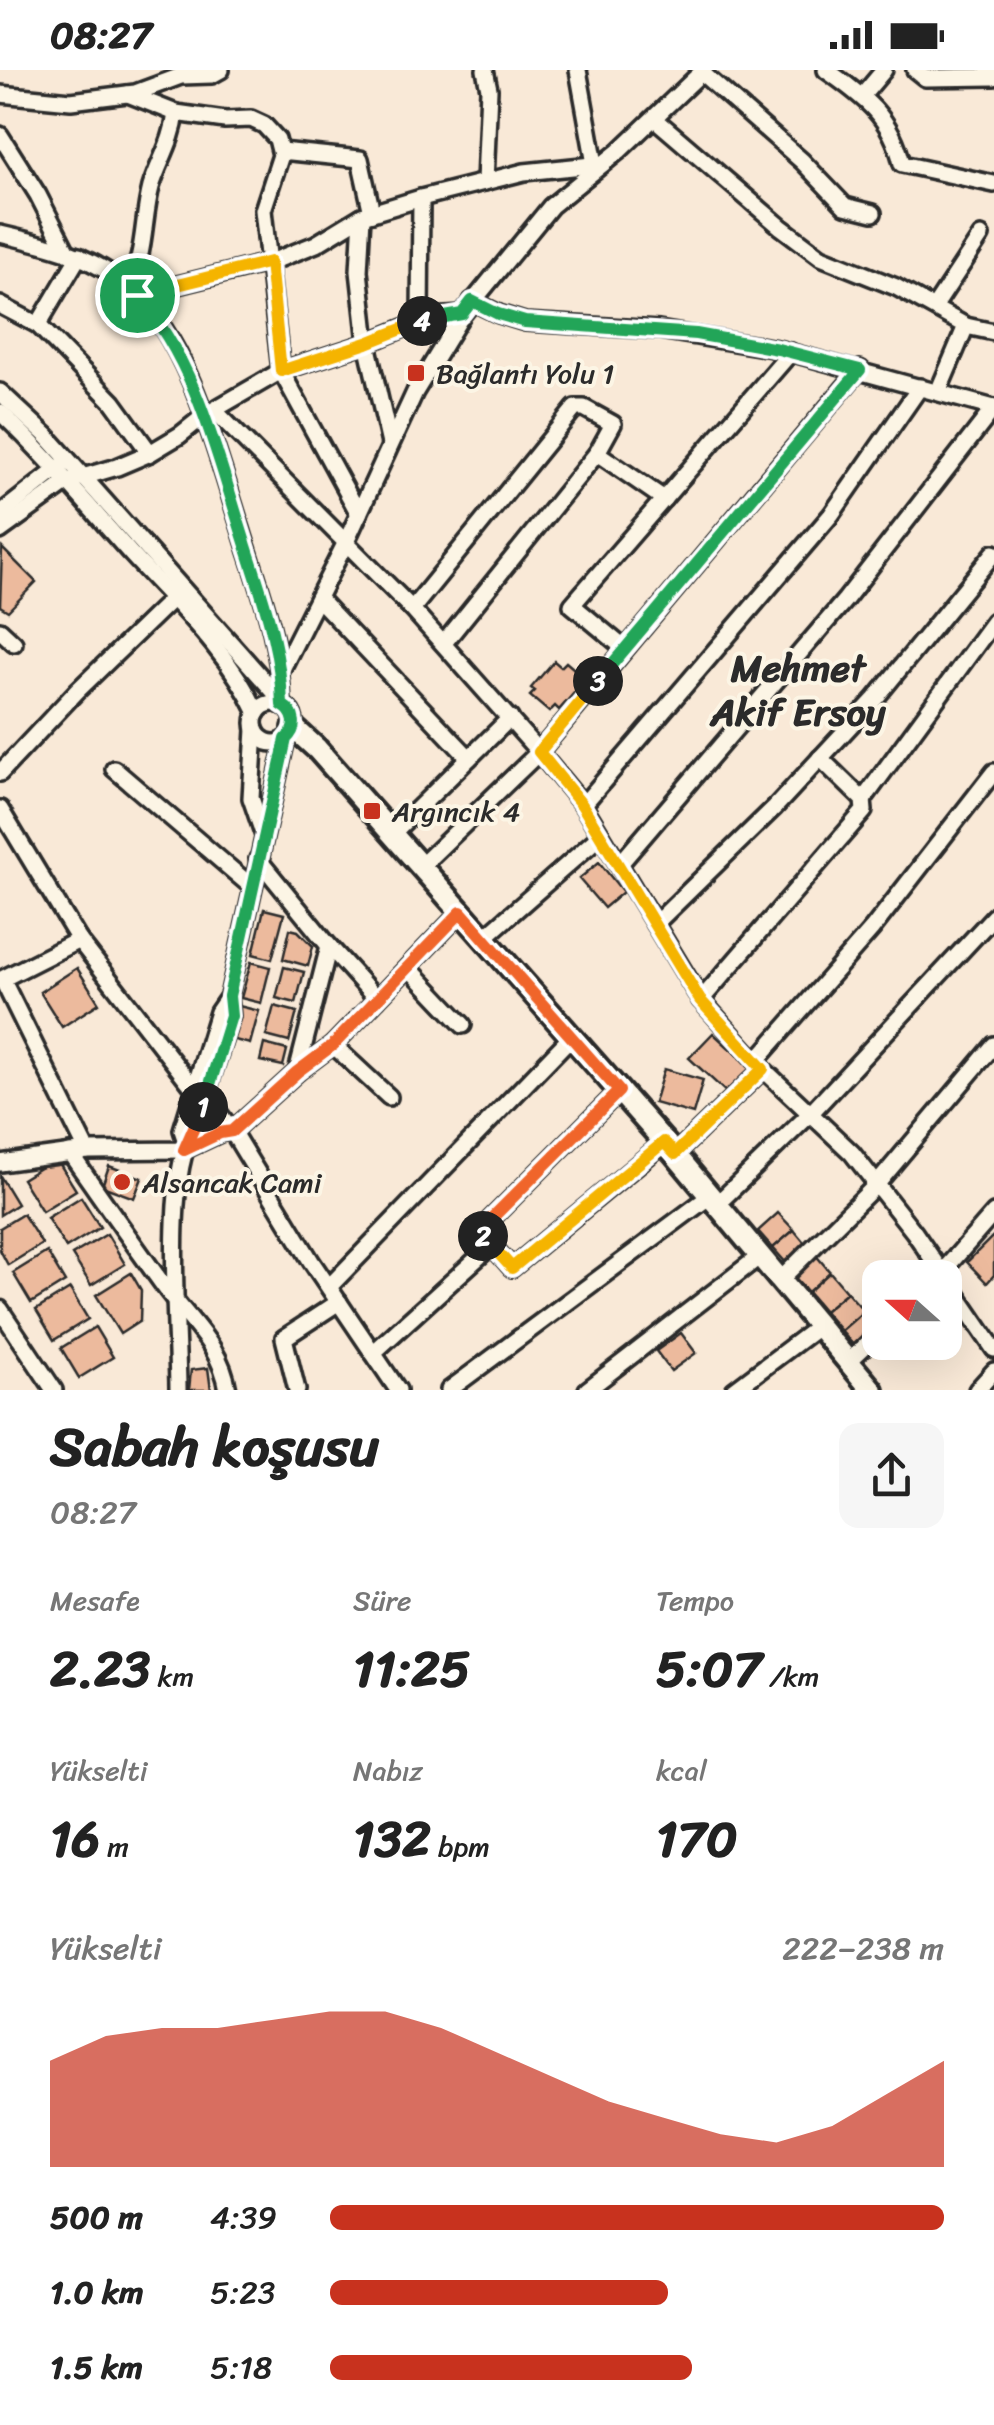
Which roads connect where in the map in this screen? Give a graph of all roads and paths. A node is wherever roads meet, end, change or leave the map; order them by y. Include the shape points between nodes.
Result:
1 (222, 70) edge
2 (484, 70) edge
3 (578, 70) edge
4 (826, 70) edge
5 (884, 70) edge
6 (915, 70) edge
7 (703, 71) edge
8 (994, 77) edge
9 (0, 94) edge
10 (128, 94) junction
11 (863, 95) junction
12 (176, 113) junction
13 (655, 119) junction
14 (0, 135) edge
15 (281, 151) junction
16 (600, 164) junction
17 (485, 182) junction
18 (994, 184) edge
19 (421, 198) junction
20 (367, 214) junction
21 (872, 214) dead end
22 (0, 234) edge
23 (981, 236) dead end
24 (73, 253) junction
25 (270, 262) junction
26 (133, 290) junction
27 (0, 305) edge
28 (935, 306) junction
29 (467, 308) junction
30 (420, 322) junction
31 (38, 325) junction
32 (966, 326) junction
33 (994, 332) edge
34 (367, 343) junction
35 (791, 352) junction
36 (860, 370) junction
37 (281, 371) junction
38 (920, 388) junction
39 (0, 392) edge
40 (938, 392) junction
41 (994, 408) edge
42 (0, 412) edge
43 (210, 412) junction
44 (390, 444) junction
45 (150, 453) junction
46 (597, 453) junction
47 (70, 472) junction
48 (664, 499) junction
49 (0, 514) edge
50 (359, 514) junction
51 (0, 531) edge
52 (345, 544) junction
53 (994, 553) edge
54 (318, 598) junction
55 (172, 599) junction
56 (412, 609) junction
57 (994, 621) edge
58 (0, 630) edge
59 (444, 642) junction
60 (14, 643) dead end
61 (625, 649) junction
62 (282, 670) junction
63 (280, 704) junction
64 (510, 718) junction
65 (256, 721) junction
66 (290, 733) junction
67 (539, 752) junction
68 (470, 758) junction
69 (820, 758) junction
70 (114, 769) dead end
71 (994, 772) edge
72 (0, 773) edge
73 (863, 800) junction
74 (582, 805) junction
75 (0, 808) edge
76 (392, 834) junction
77 (264, 836) junction
78 (601, 836) junction
79 (258, 859) junction
80 (620, 865) junction
81 (421, 866) junction
82 (252, 887) junction
83 (461, 912) junction
84 (994, 916) edge
85 (654, 924) junction
86 (484, 938) junction
87 (80, 940) junction
88 (329, 946) junction
89 (408, 967) junction
90 (1, 979) edge
91 (378, 999) junction
92 (700, 1000) junction
93 (463, 1024) dead end
94 (571, 1036) junction
95 (333, 1045) junction
96 (994, 1045) edge
97 (760, 1065) junction
98 (297, 1072) junction
99 (619, 1091) junction
100 (201, 1093) junction
101 (389, 1097) dead end
102 (810, 1114) junction
103 (232, 1131) junction
104 (185, 1146) junction
105 (670, 1148) junction
106 (87, 1151) junction
107 (70, 1153) junction
108 (0, 1162) edge
109 (877, 1184) junction
110 (714, 1200) junction
111 (994, 1212) edge
112 (492, 1245) junction
113 (760, 1256) junction
114 (930, 1260) edge
115 (953, 1260) edge
116 (780, 1280) junction
117 (329, 1288) junction
118 (339, 1302) junction
119 (177, 1305) junction
120 (962, 1306) edge
121 (0, 1309) edge
122 (819, 1326) junction
123 (862, 1349) edge
124 (994, 1350) edge
125 (373, 1353) junction
126 (848, 1362) junction
127 (994, 1372) edge
128 (54, 1390) edge
129 (178, 1390) edge
130 (228, 1390) edge
131 (297, 1390) edge
132 (398, 1390) edge
133 (450, 1390) edge
134 (587, 1390) edge
135 (734, 1390) edge
136 (872, 1390) edge
137 (976, 1390) edge

1 - 10 street
2 - 17 street via 490,89
3 - 16 street
4 - 11 street
5 - 11 street
6 - 8 street via 926,78
7 - 13 street
7 - 21 street via 845,206
9 - 10 street via 71,101
10 - 12 street
11 - 18 street via 892,131 902,164
12 - 15 street via 251,119 273,134
12 - 26 street via 150,190
13 - 16 street
13 - 28 street via 821,257
14 - 24 street
15 - 20 street via 360,159
15 - 25 street via 263,210
16 - 17 street
16 - 29 street via 551,206
17 - 19 street
19 - 20 street
19 - 30 street
20 - 25 street
20 - 34 street via 358,271
22 - 24 street
23 - 28 street
24 - 26 street
24 - 31 street
25 - 26 street
25 - 37 street
26 - 43 street
27 - 31 street
28 - 32 street
29 - 30 street
29 - 35 street via 525,322 659,330
29 - 44 street
30 - 34 street
31 - 45 street via 113,402
32 - 33 street
32 - 40 street
34 - 37 street
34 - 44 street
35 - 36 street
35 - 48 street
36 - 38 street
36 - 61 street
37 - 43 street
37 - 50 street
38 - 40 street
38 - 74 street via 831,515
39 - 47 street
40 - 41 street
41 - 80 street via 845,600
42 - 47 street
43 - 45 street
43 - 52 street
43 - 62 street
44 - 50 street
45 - 47 street
46 - 48 street
46 - 56 street via 613,424 575,408
46 - 59 street
47 - 49 street
47 - 51 street
47 - 55 street
47 - 63 street
48 - 61 street via 572,605
50 - 52 street
52 - 54 street
52 - 56 street
53 - 69 street
54 - 62 street
54 - 68 street
55 - 65 street via 232,668
55 - 72 street
56 - 59 street
57 - 73 street
58 - 60 street
59 - 64 street
61 - 67 street
62 - 63 street
63 - 65 street via 268,704
63 - 66 street via 292,714
64 - 67 street
64 - 68 street
65 - 66 street via 267,742
65 - 77 street via 251,798
66 - 76 main road via 318,749
66 - 77 street
67 - 74 street
67 - 81 street
68 - 76 street
69 - 73 street
69 - 85 street
70 - 82 street
71 - 97 street
73 - 92 street via 864,812
74 - 78 street
75 - 87 street
76 - 81 main road
77 - 79 street
78 - 80 street
78 - 86 street
79 - 82 street
79 - 88 street
80 - 85 street
81 - 83 main road
82 - 100 street
83 - 86 main road
83 - 89 street
84 - 102 street
85 - 92 street
86 - 94 main road
87 - 90 street
87 - 100 street
88 - 91 street
88 - 98 street
89 - 91 street
89 - 93 street
90 - 106 street
91 - 95 street
92 - 97 street
94 - 99 main road
94 - 117 street
95 - 98 street
95 - 101 street
96 - 109 street
97 - 102 street
97 - 105 street
98 - 103 street
99 - 105 main road
99 - 112 street via 479,1231
100 - 103 street
100 - 104 street
102 - 109 street
102 - 110 street
103 - 104 street
103 - 117 street
104 - 106 street
104 - 119 street via 175,1200
105 - 110 main road
105 - 112 street via 512,1268
106 - 107 street
107 - 108 street
107 - 119 street
109 - 114 street
109 - 116 street
110 - 113 main road
110 - 133 street
111 - 115 street
112 - 125 street
113 - 116 main road
113 - 134 street
116 - 122 main road
117 - 118 street
118 - 125 street
118 - 131 street via 284,1338
119 - 129 street
119 - 130 street via 212,1344
120 - 124 street
121 - 128 street
122 - 126 main road
122 - 135 street
123 - 126 street
125 - 132 street
126 - 136 main road
127 - 137 street

